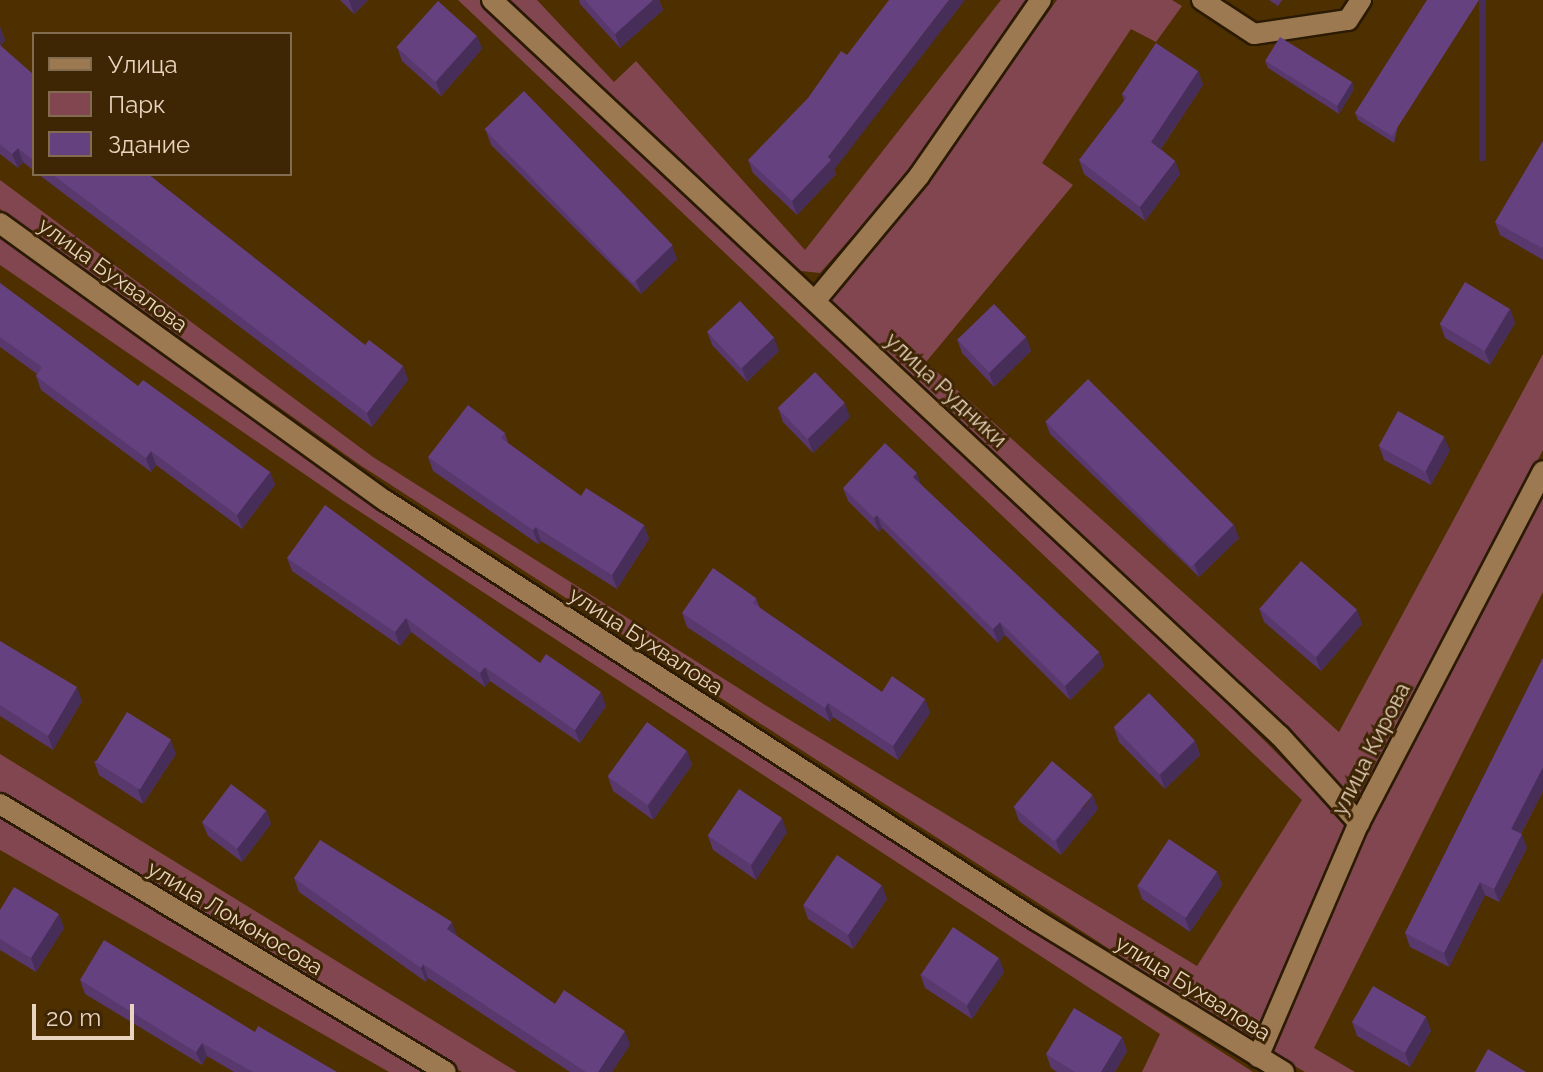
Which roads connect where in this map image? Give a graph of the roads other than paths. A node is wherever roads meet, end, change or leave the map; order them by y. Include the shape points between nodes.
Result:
1 (492, 0) edge
2 (1041, 0) edge
3 (1202, 0) edge
4 (1361, 0) edge
5 (0, 223) edge
6 (815, 301) junction
7 (1543, 471) edge
8 (0, 804) edge
9 (1359, 823) junction
10 (1258, 1057) junction
11 (446, 1072) edge
12 (1284, 1072) edge

1 - 6 street, улица Рудники
2 - 6 street via 919,176
3 - 4 street via 1254,34 1348,20
5 - 10 street, улица Бухвалова via 386,501
6 - 9 street, улица Рудники via 1280,736
7 - 9 street, улица Кирова
8 - 11 street, улица Ломоносова
9 - 10 street, улица Кирова
10 - 12 street, улица Бухвалова

